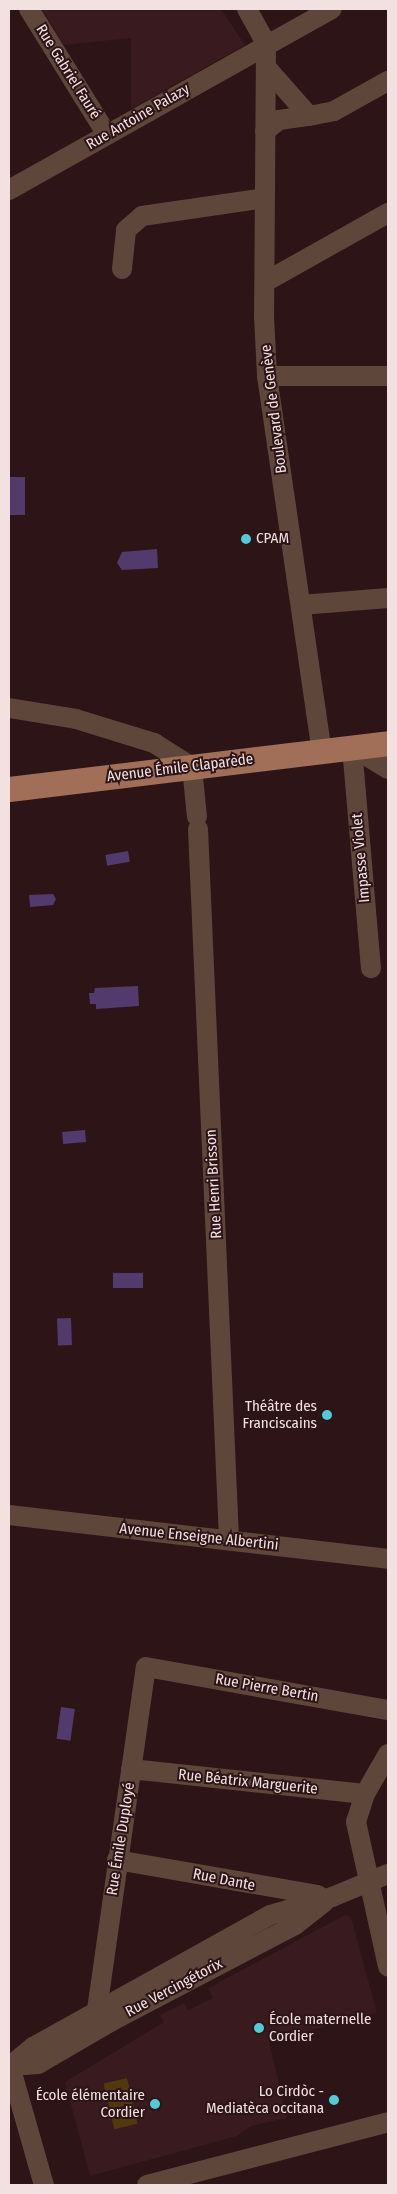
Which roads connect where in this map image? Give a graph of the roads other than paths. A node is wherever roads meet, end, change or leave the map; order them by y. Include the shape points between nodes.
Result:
1 (29, 9) edge
2 (247, 9) edge
3 (332, 9) edge
4 (266, 43) junction
5 (266, 67) junction
6 (388, 81) edge
7 (309, 116) junction
8 (265, 131) junction
9 (107, 135) junction
10 (9, 190) edge
11 (265, 198) junction
12 (388, 213) edge
13 (122, 269) dead end
14 (265, 282) junction
15 (267, 376) junction
16 (388, 376) edge
17 (388, 598) edge
18 (301, 605) junction
19 (9, 708) edge
20 (388, 743) edge
21 (352, 748) junction
22 (322, 751) junction
23 (192, 767) junction
24 (388, 769) edge
25 (9, 789) edge
26 (371, 968) dead end
27 (9, 1515) edge
28 (229, 1540) junction
29 (388, 1559) edge
30 (146, 1667) joint
31 (388, 1710) edge
32 (388, 1754) edge
33 (131, 1769) junction
34 (364, 1794) junction
35 (117, 1860) junction
36 (388, 1874) edge
37 (366, 1881) junction
38 (332, 1897) junction
39 (388, 1966) edge
40 (97, 2010) junction
41 (9, 2067) edge
42 (388, 2122) edge
43 (44, 2185) edge
44 (147, 2185) edge

1 - 9 street, Rue Gabriel Fauré
2 - 4 street, Boulevard de Genève
3 - 4 street, Rue Antoine Palazy
4 - 5 street, Boulevard de Genève
4 - 9 street, Rue Antoine Palazy
5 - 7 street
5 - 8 street, Boulevard de Genève
6 - 7 street via 334,111
7 - 8 street via 279,120
8 - 11 street, Boulevard de Genève
9 - 10 street, Rue Antoine Palazy
11 - 13 street via 142,216 126,230
11 - 14 street, Boulevard de Genève
12 - 14 street
14 - 15 street, Boulevard de Genève
15 - 16 street
15 - 18 street, Boulevard de Genève
17 - 18 street
18 - 22 street, Boulevard de Genève
19 - 23 street via 76,719 154,743
20 - 21 main road, Avenue Émile Claparède
21 - 22 main road, Avenue Émile Claparède
21 - 24 street
21 - 26 street, Impasse Violet
22 - 23 main road, Avenue Émile Claparède
23 - 25 main road, Avenue Émile Claparède
23 - 28 street, Rue Henri Brisson
27 - 28 street, Avenue Enseigne Albertini
28 - 29 street, Avenue Enseigne Albertini
30 - 31 street, Rue Pierre Bertin
30 - 33 street, Rue Émile Duployé
32 - 34 street
33 - 34 street, Rue Béatrix Marguerite
33 - 35 street, Rue Émile Duployé
34 - 37 street via 356,1822
35 - 38 street, Rue Dante via 293,1893
35 - 40 street, Rue Émile Duployé
36 - 37 street, Rue Vercingétorix
37 - 38 street, Rue Vercingétorix
37 - 39 street
38 - 40 street, Rue Vercingétorix via 270,1915
38 - 41 street, Rue Vercingétorix via 295,1925 112,2021 38,2064
40 - 41 street, Rue Vercingétorix via 33,2047
41 - 43 street
42 - 44 street

